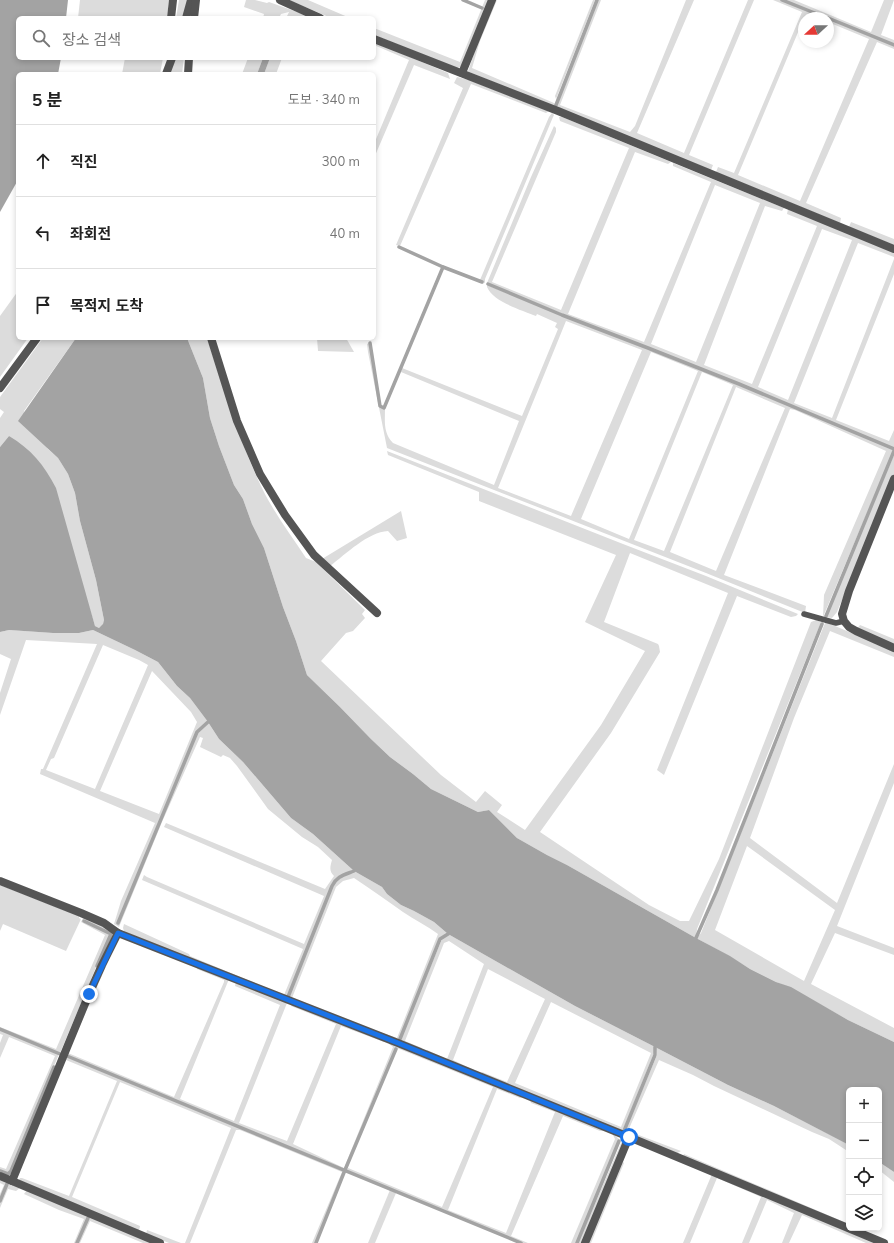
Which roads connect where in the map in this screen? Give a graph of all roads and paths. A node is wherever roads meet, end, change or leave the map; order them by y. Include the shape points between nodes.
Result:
1 (173, 0) edge
2 (191, 0) edge
3 (196, 0) edge
4 (280, 0) edge
5 (492, 0) edge
6 (171, 16) edge
7 (187, 16) edge
8 (194, 16) edge
9 (316, 16) edge
10 (376, 40) edge
11 (167, 60) edge
12 (171, 60) edge
13 (190, 60) edge
14 (165, 72) edge
15 (166, 72) edge
16 (188, 72) edge
17 (462, 73) junction
18 (894, 249) edge
19 (36, 340) edge
20 (212, 340) edge
21 (0, 388) edge
22 (894, 479) edge
23 (378, 612) dead end
24 (804, 614) dead end
25 (844, 621) junction
26 (894, 648) edge
27 (0, 881) edge
28 (118, 933) junction
29 (629, 1137) junction
30 (0, 1176) edge
31 (12, 1181) junction
32 (160, 1243) edge
33 (585, 1243) edge
34 (884, 1243) edge

1 - 6 street
2 - 7 street
3 - 8 street
4 - 9 street
5 - 17 street
10 - 17 street
11 - 14 street
12 - 15 street
13 - 16 street
17 - 18 street
19 - 21 street
20 - 23 street via 237,421 260,474 314,555
22 - 25 street via 849,591 842,614
24 - 25 lane via 836,622
25 - 26 street via 856,631
27 - 28 street via 98,921
28 - 29 street
28 - 31 street via 89,994
29 - 33 street
29 - 34 street
30 - 31 street
31 - 32 street

